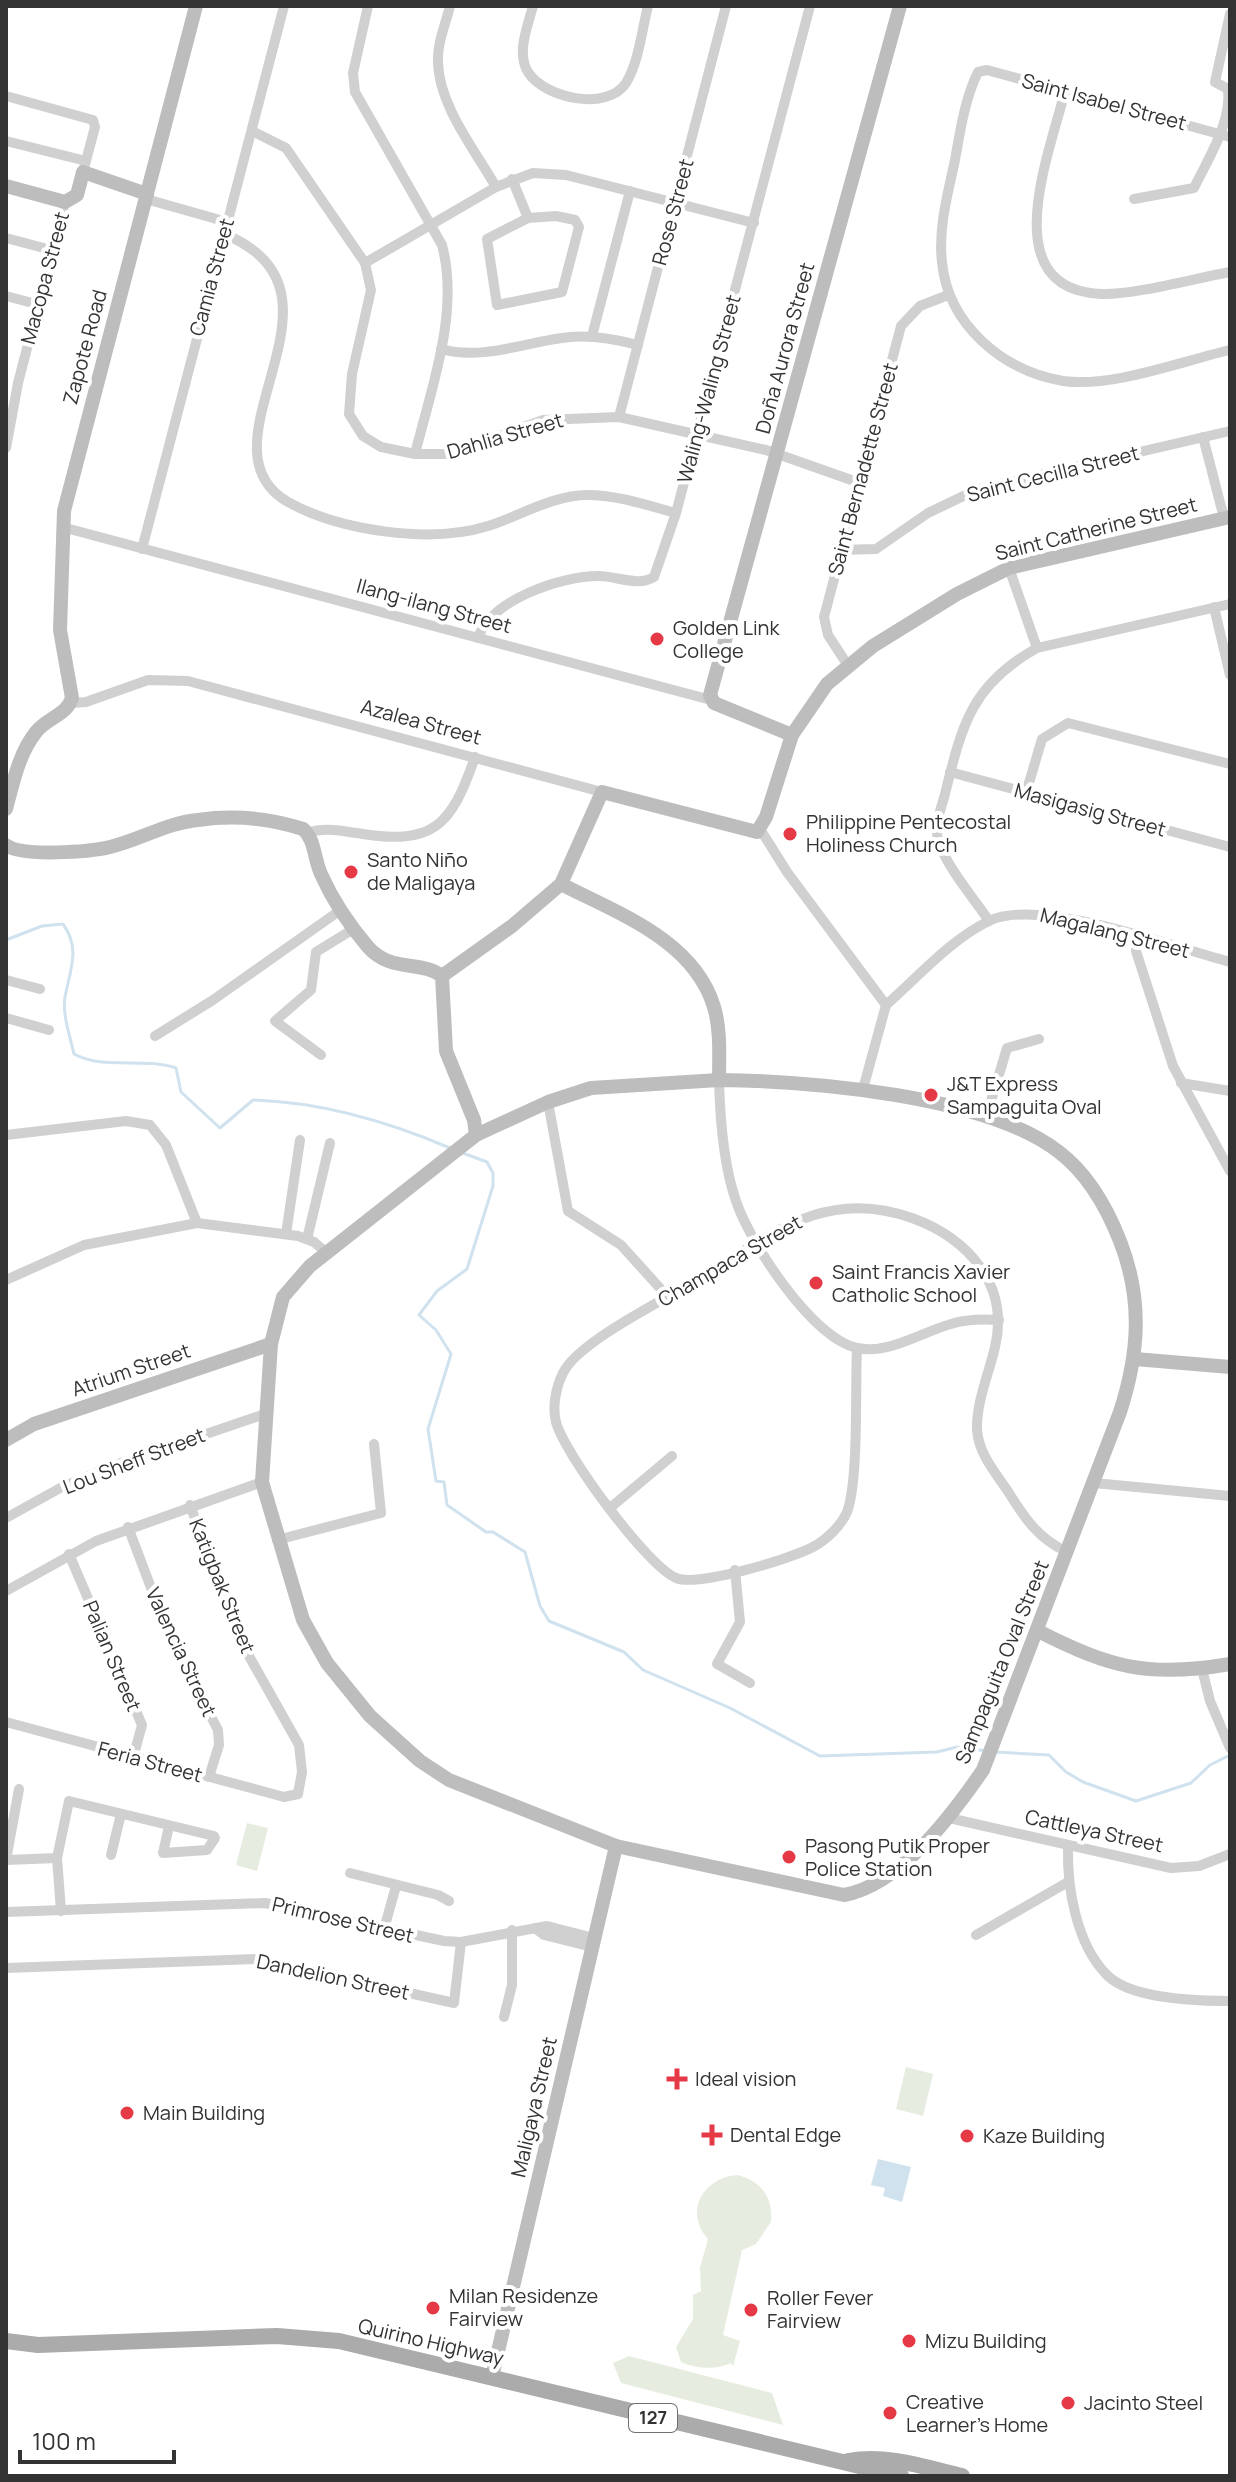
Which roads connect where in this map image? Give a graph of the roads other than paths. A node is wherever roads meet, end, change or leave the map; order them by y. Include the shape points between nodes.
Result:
1 (196, 6) edge
2 (284, 6) edge
3 (368, 6) edge
4 (450, 6) edge
5 (533, 6) edge
6 (648, 6) edge
7 (726, 6) edge
8 (810, 6) edge
9 (900, 6) edge
10 (1229, 19) edge
11 (1065, 91) junction
12 (6, 96) edge
13 (252, 131) junction
14 (1225, 136) edge
15 (6, 141) edge
16 (84, 167) junction
17 (512, 179) junction
18 (6, 186) edge
19 (496, 187) junction
20 (630, 191) junction
21 (146, 196) junction
22 (1134, 199) dead end
23 (65, 202) junction
24 (675, 202) junction
25 (528, 218) junction
26 (227, 222) junction
27 (754, 223) junction
28 (431, 226) junction
29 (224, 234) junction
30 (6, 238) edge
31 (55, 251) junction
32 (365, 263) junction
33 (1230, 272) edge
34 (948, 295) junction
35 (6, 296) edge
36 (40, 305) junction
37 (592, 336) junction
38 (638, 345) junction
39 (441, 349) junction
40 (1230, 350) edge
41 (6, 380) edge
42 (18, 383) junction
43 (619, 417) junction
44 (8, 428) edge
45 (1230, 431) edge
46 (696, 435) junction
47 (1203, 437) junction
48 (6, 448) edge
49 (778, 453) junction
50 (415, 454) junction
51 (857, 482) junction
52 (676, 513) junction
53 (1227, 518) edge
54 (62, 527) junction
55 (142, 549) junction
56 (840, 550) junction
57 (1009, 568) junction
58 (1230, 604) edge
59 (1214, 607) junction
60 (478, 638) junction
61 (1037, 648) junction
62 (847, 664) junction
63 (1230, 675) edge
64 (711, 700) junction
65 (71, 703) junction
66 (792, 735) junction
67 (475, 757) junction
68 (1230, 764) edge
69 (950, 772) junction
70 (602, 792) junction
71 (1026, 793) junction
72 (6, 809) edge
73 (760, 829) junction
74 (308, 833) junction
75 (6, 845) edge
76 (1230, 847) edge
77 (561, 884) junction
78 (342, 909) junction
79 (989, 921) junction
80 (355, 928) junction
81 (1136, 937) junction
82 (1230, 962) edge
83 (442, 976) junction
84 (6, 980) edge
85 (40, 989) dead end
86 (886, 1005) junction
87 (6, 1018) edge
88 (49, 1030) dead end
89 (155, 1036) dead end
90 (1039, 1039) dead end
91 (321, 1055) dead end
92 (719, 1080) junction
93 (1181, 1083) junction
94 (863, 1089) junction
95 (1230, 1091) edge
96 (548, 1102) junction
97 (986, 1118) junction
98 (6, 1135) edge
99 (476, 1135) junction
100 (300, 1140) dead end
101 (330, 1143) dead end
102 (1230, 1171) edge
103 (197, 1223) junction
104 (286, 1234) junction
105 (307, 1239) junction
106 (757, 1243) junction
107 (327, 1253) junction
108 (6, 1280) edge
109 (668, 1297) junction
110 (999, 1320) junction
111 (271, 1344) junction
112 (857, 1348) junction
113 (1135, 1359) junction
114 (1230, 1367) edge
115 (265, 1414) junction
116 (6, 1440) edge
117 (374, 1444) dead end
118 (672, 1456) dead end
119 (258, 1483) junction
120 (1094, 1483) junction
121 (1230, 1496) edge
122 (190, 1505) junction
123 (610, 1508) junction
124 (6, 1518) edge
125 (128, 1527) junction
126 (277, 1540) junction
127 (1067, 1552) junction
128 (69, 1554) junction
129 (735, 1570) junction
130 (6, 1591) edge
131 (1038, 1631) junction
132 (1230, 1664) edge
133 (1202, 1669) junction
134 (750, 1683) dead end
135 (6, 1722) edge
136 (1228, 1745) edge
137 (133, 1758) junction
138 (209, 1777) junction
139 (19, 1789) dead end
140 (295, 1797) joint
141 (121, 1814) junction
142 (949, 1818) junction
143 (169, 1826) junction
144 (616, 1846) junction
145 (1068, 1847) junction
146 (1230, 1854) edge
147 (111, 1855) dead end
148 (57, 1858) junction
149 (6, 1860) edge
150 (350, 1873) dead end
151 (1068, 1882) junction
152 (396, 1886) junction
153 (449, 1901) dead end
154 (61, 1911) junction
155 (6, 1912) edge
156 (384, 1929) junction
157 (512, 1930) junction
158 (976, 1935) dead end
159 (461, 1942) junction
160 (593, 1943) junction
161 (6, 1968) edge
162 (1230, 2001) edge
163 (504, 2017) dead end
164 (6, 2344) edge
165 (492, 2377) junction
166 (837, 2469) edge
167 (901, 2476) edge
168 (962, 2476) edge

1 - 21 street, Zapote Road
2 - 13 street, Camia Street
3 - 28 street via 353,73 355,92
4 - 19 street via 439,53 441,80
5 - 6 street via 523,55 528,72 558,92 594,100 625,84
7 - 24 street, Rose Street
8 - 27 street, Waling-Waling Street
9 - 49 street, Doña Aurora Street
10 - 14 street via 1215,82 1229,91
11 - 14 street, Saint Isabel Street
11 - 33 street via 1036,238 1039,257 1055,278 1104,294
11 - 34 street, Saint Isabel Street via 978,72 941,229
12 - 16 street via 95,123
13 - 26 street, Camia Street
13 - 32 street, Dahlia Street via 286,148
14 - 22 street via 1194,188
15 - 16 street
16 - 21 street
16 - 23 street via 77,195
17 - 19 street
17 - 20 street via 550,173
17 - 25 street
18 - 23 street
19 - 28 street
20 - 24 street
20 - 37 street
21 - 26 street
21 - 54 street, Zapote Road via 68,487
23 - 31 street, Macopa Street
24 - 27 street
24 - 38 street, Rose Street
25 - 25 street via 487,239 497,305 564,289 578,223 556,216
26 - 29 street, Camia Street
27 - 46 street, Waling-Waling Street
28 - 32 street
28 - 39 street via 447,270
29 - 52 street via 260,255 282,297 283,334 255,453 261,471 285,500 383,532 429,535 486,526 586,495 622,498
29 - 55 street, Camia Street
30 - 31 street
31 - 36 street, Macopa Street
32 - 50 street, Dahlia Street via 371,290 352,374 349,414 363,436 381,447
34 - 40 street via 983,342 1008,363 1066,381 1100,381
34 - 51 street, Saint Bernadette Street via 920,306 901,326
35 - 36 street
36 - 42 street, Macopa Street
37 - 38 street
37 - 39 street via 476,353
38 - 43 street, Rose Street
39 - 50 street
41 - 42 street
42 - 44 street, Macopa Street
43 - 46 street, Dahlia Street
43 - 50 street, Dahlia Street via 543,420 451,454
44 - 48 street, Macopa Street
45 - 47 street, Saint Cecilla Street
46 - 49 street, Dahlia Street
46 - 52 street, Waling-Waling Street
47 - 53 street
47 - 56 street, Saint Cecilla Street via 976,490 928,513 876,549
49 - 51 street, Dahlia Street
49 - 64 street, Doña Aurora Street
51 - 56 street, Saint Bernadette Street
52 - 60 street, Waling-Waling Street via 660,563 648,580 602,576 561,582 496,610
53 - 57 street, Saint Catherine Street
54 - 55 street, Ilang-ilang Street
54 - 65 street, Zapote Road via 60,630
55 - 60 street, Ilang-ilang Street
56 - 62 street, Saint Bernadette Street via 824,617 828,635
57 - 61 street
57 - 62 street, Saint Catherine Street via 957,594
58 - 59 street
59 - 61 street
59 - 63 street
60 - 64 street, Ilang-ilang Street
61 - 69 street via 1011,663 973,703
62 - 66 street, Saint Catherine Street
64 - 66 street, Ilang-ilang Street
65 - 67 street, Azalea Street via 148,680 188,681
65 - 72 street via 32,738
66 - 73 street, Saint Catherine Street
67 - 70 street, Azalea Street
67 - 74 street via 456,804 418,836 381,838 325,829
68 - 71 street via 1068,723 1042,739
69 - 71 street, Masigasig Street
69 - 79 street via 938,842
70 - 73 street, Azalea Street via 753,832
70 - 77 street
71 - 76 street, Masigasig Street
73 - 86 street
74 - 75 street via 281,823 227,817 172,824 99,849 22,852
74 - 78 street via 322,878
77 - 83 street
77 - 92 street via 649,931 688,960 714,1007
78 - 80 street
78 - 89 street
79 - 81 street, Magalang Street via 1041,912
79 - 86 street, Magalang Street
80 - 83 street via 384,960
80 - 91 street via 316,952 311,990 275,1021
81 - 82 street, Magalang Street
81 - 93 street via 1155,1014
83 - 99 street via 446,1051
84 - 85 street
86 - 94 street
87 - 88 street
90 - 97 street via 1007,1048
92 - 94 street, Sampaguita Oval Street
92 - 96 street, Sampaguita Oval Street via 606,1086
92 - 106 street via 731,1183
93 - 95 street
93 - 102 street
94 - 97 street, Sampaguita Oval Street
96 - 99 street, Sampaguita Oval Street
96 - 109 street via 568,1211 621,1245
97 - 113 street, Sampaguita Oval Street via 1028,1132 1061,1153 1100,1199 1134,1285
98 - 103 street via 126,1121 150,1125 166,1145
99 - 107 street, Sampaguita Oval Street
100 - 104 street
101 - 105 street
103 - 104 street
103 - 108 street via 84,1245
104 - 105 street
105 - 107 street
106 - 109 street, Champaca Street
106 - 110 street, Champaca Street via 792,1222 835,1209 911,1218 972,1252 993,1291
106 - 112 street via 801,1306 827,1331
107 - 111 street, Sampaguita Oval Street via 283,1297
109 - 123 street, Champaca Street via 580,1351 560,1381 555,1417 563,1444
110 - 112 street via 962,1321 892,1346
110 - 127 street, Champaca Street via 978,1414 982,1452 1029,1525
111 - 115 street, Sampaguita Oval Street
111 - 116 street, Atrium Street via 34,1424
112 - 129 street via 851,1488 842,1521 810,1548
113 - 114 street
113 - 120 street, Sampaguita Oval Street
115 - 119 street, Sampaguita Oval Street
115 - 124 street, Lou Sheff Street via 115,1465
117 - 126 street via 381,1513
118 - 123 street
119 - 122 street
119 - 126 street, Sampaguita Oval Street
120 - 121 street
120 - 127 street, Sampaguita Oval Street
122 - 125 street
122 - 140 street, Katigbak Street via 240,1640 299,1745 302,1772
123 - 129 street, Champaca Street via 665,1572 678,1579 694,1582
125 - 128 street
125 - 138 street, Valencia Street via 170,1638 218,1730
126 - 144 street, Sampaguita Oval Street via 317,1649 389,1735 463,1787
127 - 131 street, Sampaguita Oval Street
128 - 130 street
128 - 137 street, Palian Street via 142,1725
129 - 134 street via 740,1622 717,1664
131 - 133 street via 1124,1668
131 - 142 street, Sampaguita Oval Street via 983,1770
132 - 133 street
133 - 136 street
135 - 137 street, Feria Street
137 - 138 street, Feria Street
138 - 140 street, Feria Street
139 - 149 street
141 - 143 street
141 - 147 street
141 - 148 street via 69,1801
142 - 144 street, Sampaguita Oval Street via 882,1881 844,1895
142 - 145 street, Cattleya Street
143 - 143 street via 163,1853 207,1850 215,1838
144 - 160 street, Maligaya Street
145 - 146 street, Cattleya Street via 1171,1868 1199,1866
145 - 151 street
148 - 149 street
148 - 154 street
150 - 152 street
151 - 158 street
151 - 162 street via 1085,1937 1106,1974 1125,1986 1175,1999
152 - 153 street
152 - 156 street
154 - 155 street, Primrose Street
154 - 156 street, Primrose Street via 265,1903
156 - 159 street, Primrose Street
157 - 159 street, Primrose Street
157 - 160 street, Primrose Street via 535,1928 544,1935
157 - 163 street via 512,1985
159 - 161 street, Dandelion Street via 454,2003 271,1960
160 - 165 street, Maligaya Street
164 - 165 main road, Quirino Highway / 127 via 296,2336 349,2343
165 - 166 main road, Quirino Highway / 127
166 - 167 main road, Quirino Highway / 127
166 - 168 main road, Quirino Highway / 127 via 868,2457

